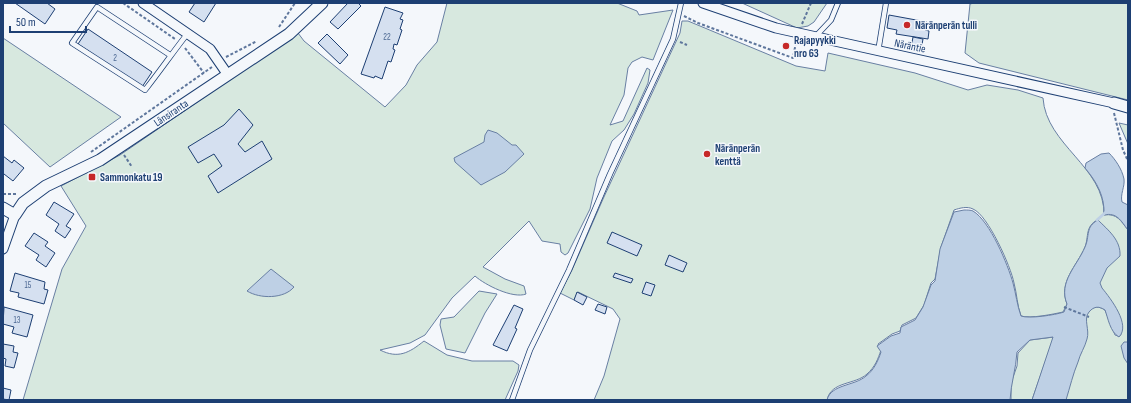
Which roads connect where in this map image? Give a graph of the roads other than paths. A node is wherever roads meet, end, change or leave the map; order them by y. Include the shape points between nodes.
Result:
1 (143, 3) edge
2 (322, 3) edge
3 (680, 3) edge
4 (703, 3) edge
5 (838, 3) edge
6 (886, 3) edge
7 (188, 33) junction
8 (815, 37) junction
9 (878, 52) junction
10 (170, 55) junction
11 (228, 75) junction
12 (1114, 103) joint
13 (1128, 107) edge
14 (3, 208) edge
15 (15, 215) junction
16 (3, 249) edge
17 (512, 400) edge

1 - 7 street
2 - 11 street, Länsiranta via 288,34
3 - 17 lane via 673,39 610,174 569,270 530,350
4 - 8 street, Näräntie via 776,28
5 - 8 lane via 831,20
6 - 9 lane
7 - 10 lane
7 - 11 street via 210,48
8 - 9 street, Näräntie
9 - 12 street, Näräntie
10 - 10 lane via 97,7 72,43 145,90
11 - 15 street, Länsiranta via 100,160 46,186 23,204
12 - 13 street
14 - 15 street
15 - 16 street

